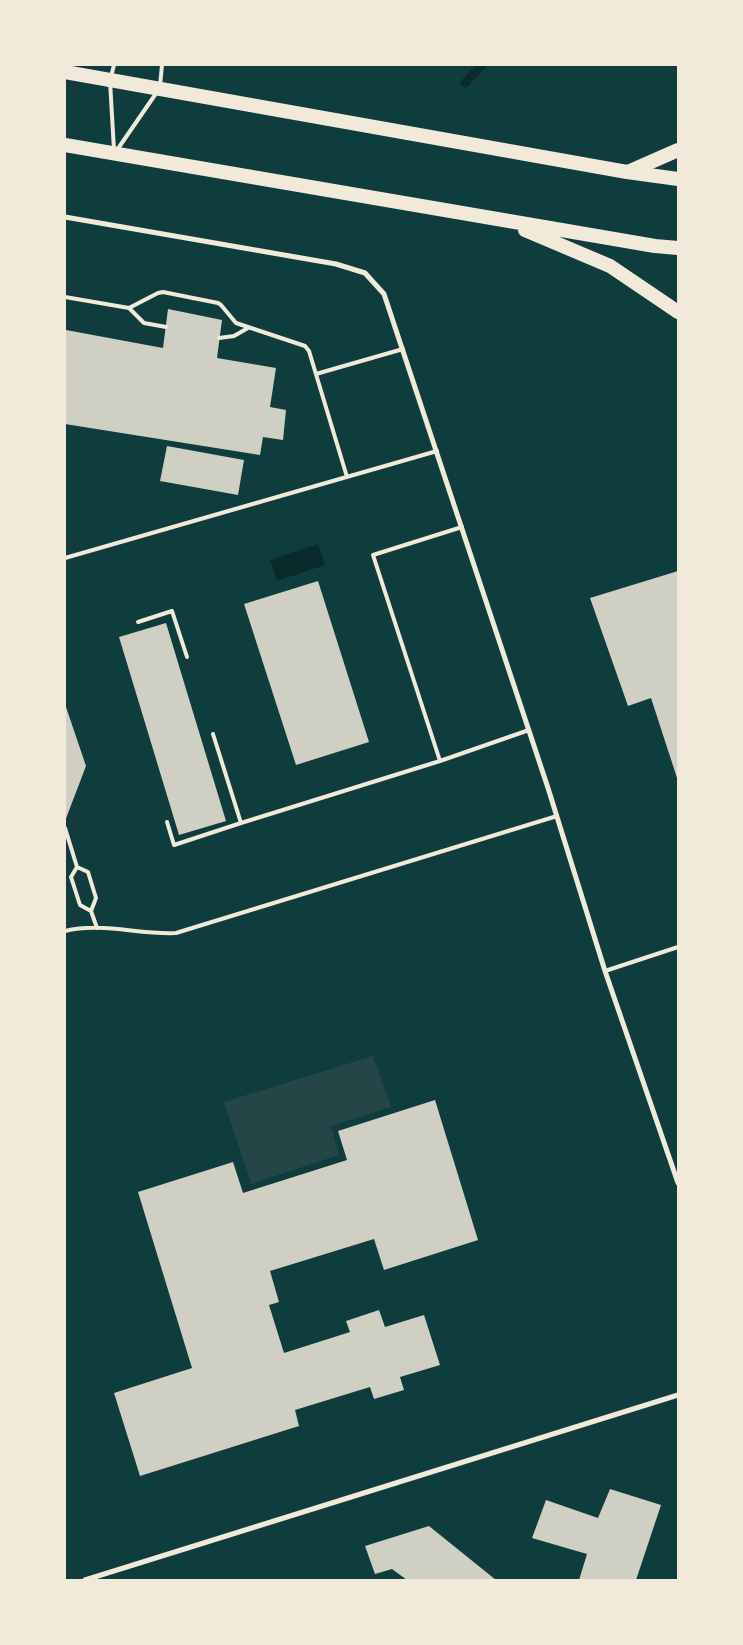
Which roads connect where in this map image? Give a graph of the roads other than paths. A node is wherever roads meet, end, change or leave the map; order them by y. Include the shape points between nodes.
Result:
1 (114, 65) edge
2 (162, 65) edge
3 (65, 72) edge
4 (110, 81) junction
5 (159, 90) junction
6 (65, 146) edge
7 (678, 150) edge
8 (114, 154) junction
9 (628, 172) junction
10 (678, 179) edge
11 (65, 217) edge
12 (504, 220) junction
13 (678, 248) edge
14 (65, 297) edge
15 (129, 308) junction
16 (678, 312) edge
17 (166, 327) dead end
18 (248, 328) junction
19 (219, 338) dead end
20 (403, 349) junction
21 (316, 374) junction
22 (437, 451) junction
23 (347, 477) junction
24 (462, 527) junction
25 (65, 558) edge
26 (138, 622) dead end
27 (187, 657) dead end
28 (529, 730) junction
29 (213, 734) dead end
30 (440, 761) junction
31 (557, 816) junction
32 (166, 822) dead end
33 (241, 823) junction
34 (65, 828) edge
35 (77, 867) junction
36 (91, 911) junction
37 (97, 928) junction
38 (65, 930) edge
39 (678, 947) edge
40 (605, 971) junction
41 (678, 1184) edge
42 (678, 1395) edge
43 (85, 1580) edge

1 - 4 lane
2 - 5 lane
3 - 4 highway
4 - 5 highway
4 - 8 lane
5 - 8 lane
5 - 9 highway
6 - 8 highway
7 - 9 highway
8 - 12 highway
9 - 10 highway
11 - 20 street via 336,264 364,273 384,294
12 - 13 highway
12 - 16 highway via 610,266
14 - 15 lane
15 - 17 lane via 144,322
15 - 18 lane via 163,292 220,304 234,322
18 - 19 lane via 234,336
18 - 21 lane via 305,346
20 - 21 lane
20 - 22 street
21 - 23 lane
22 - 23 lane
22 - 24 street
23 - 25 lane
24 - 28 street
24 - 30 lane via 373,555
26 - 27 lane via 172,611
28 - 30 lane
28 - 31 street
29 - 33 lane
30 - 33 lane
31 - 37 lane via 176,933
31 - 40 street
32 - 33 lane via 174,845
34 - 35 lane
35 - 36 lane via 88,872 96,898
35 - 36 lane via 71,877 80,905
36 - 37 lane
37 - 38 lane
39 - 40 lane
40 - 41 street
42 - 43 street

